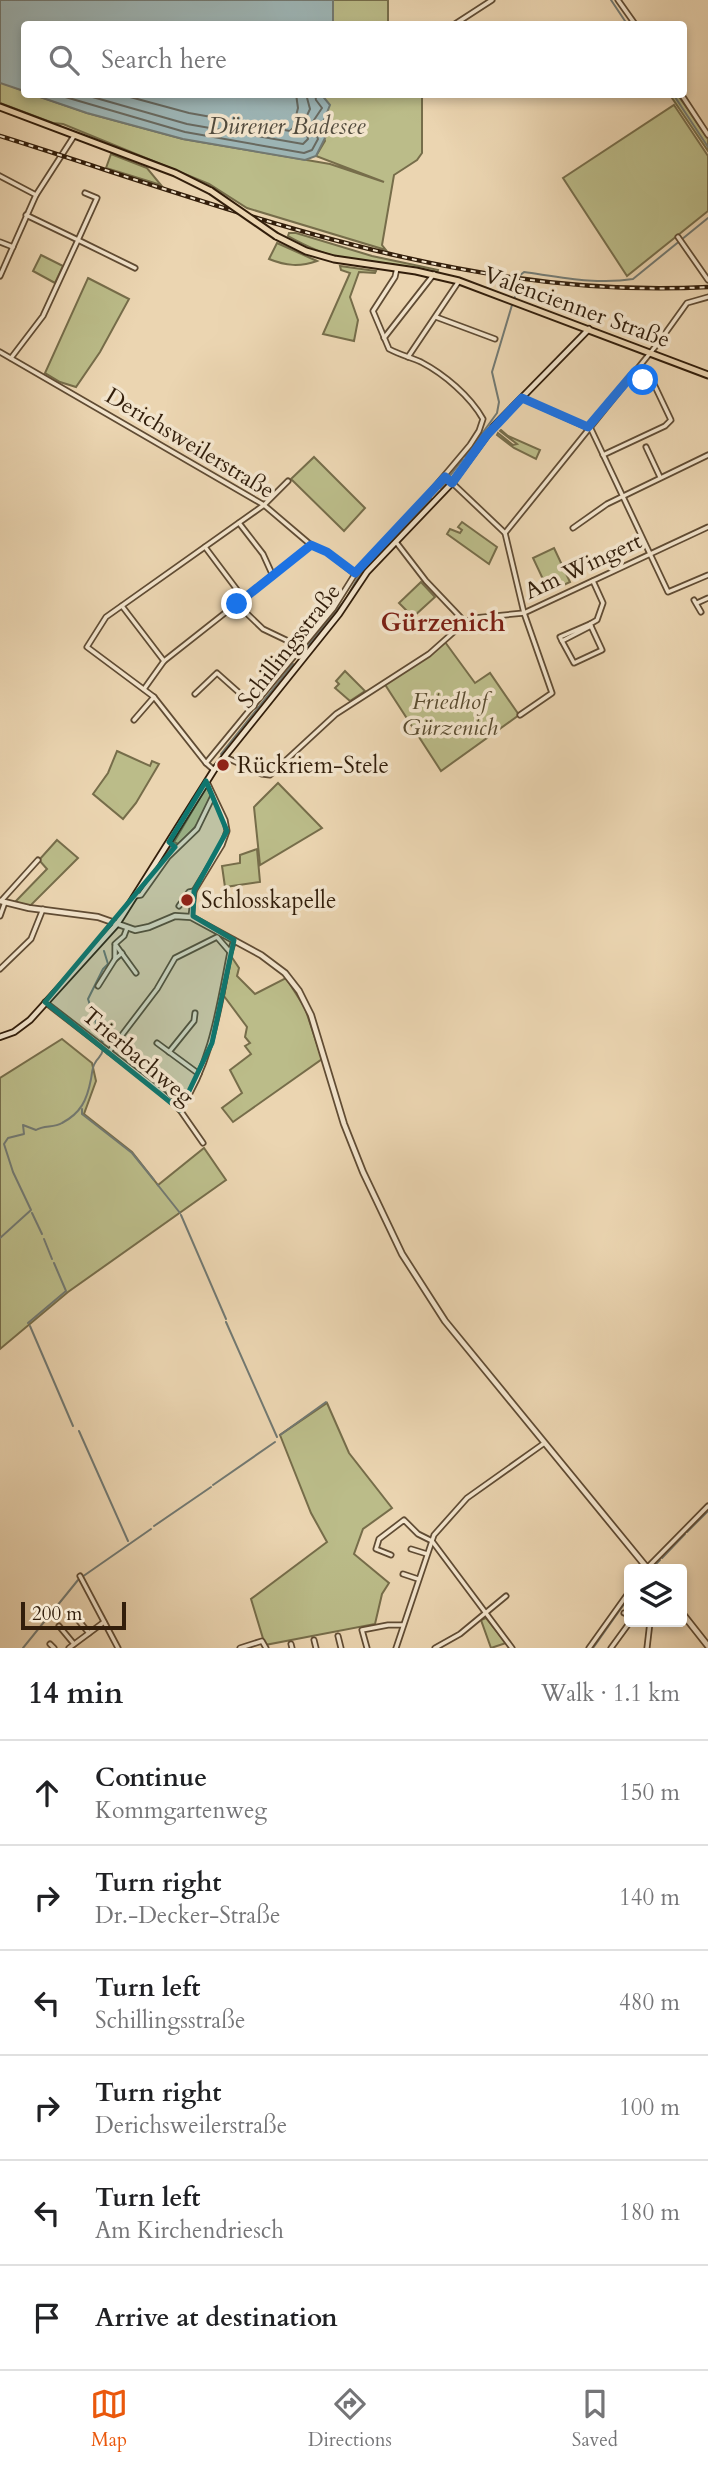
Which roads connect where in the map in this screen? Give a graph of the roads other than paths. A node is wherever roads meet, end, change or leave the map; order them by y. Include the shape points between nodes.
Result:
1 (492, 0) edge
2 (618, 0) edge
3 (460, 21) edge
4 (633, 21) edge
5 (684, 98) edge
6 (0, 107) edge
7 (75, 134) junction
8 (708, 135) edge
9 (0, 176) edge
10 (85, 192) dead end
11 (36, 195) junction
12 (26, 215) junction
13 (680, 239) dead end
14 (78, 240) junction
15 (0, 243) edge
16 (13, 247) junction
17 (135, 268) dead end
18 (397, 268) junction
19 (433, 274) junction
20 (0, 276) edge
21 (708, 280) edge
22 (459, 281) junction
23 (708, 297) edge
24 (436, 317) junction
25 (590, 329) junction
26 (384, 338) junction
27 (495, 339) dead end
28 (0, 352) edge
29 (650, 352) junction
30 (408, 357) junction
31 (11, 358) junction
32 (632, 375) junction
33 (708, 375) edge
34 (522, 398) junction
35 (588, 427) junction
36 (646, 447) dead end
37 (708, 455) edge
38 (603, 456) junction
39 (445, 477) junction
40 (660, 477) junction
41 (288, 481) dead end
42 (452, 483) junction
43 (622, 496) junction
44 (264, 505) junction
45 (239, 523) junction
46 (708, 527) edge
47 (573, 528) dead end
48 (505, 533) junction
49 (396, 541) junction
50 (311, 545) junction
51 (205, 547) junction
52 (649, 554) junction
53 (355, 573) junction
54 (708, 575) edge
55 (273, 576) junction
56 (593, 581) junction
57 (708, 598) edge
58 (244, 599) junction
59 (237, 604) junction
60 (122, 606) junction
61 (701, 612) dead end
62 (524, 613) junction
63 (465, 622) junction
64 (591, 625) junction
65 (299, 650) junction
66 (164, 661) junction
67 (144, 690) junction
68 (195, 694) dead end
69 (154, 697) junction
70 (254, 706) junction
71 (520, 715) dead end
72 (134, 720) dead end
73 (224, 756) junction
74 (206, 764) junction
75 (214, 770) junction
76 (206, 781) junction
77 (213, 794) junction
78 (169, 842) junction
79 (177, 849) junction
80 (38, 860) dead end
81 (194, 891) junction
82 (135, 896) junction
83 (2, 901) edge
84 (179, 906) dead end
85 (43, 909) junction
86 (0, 916) edge
87 (191, 917) junction
88 (117, 923) junction
89 (127, 928) junction
90 (234, 940) junction
91 (114, 945) junction
92 (230, 952) junction
93 (122, 953) junction
94 (115, 959) junction
95 (0, 969) edge
96 (136, 973) dead end
97 (98, 985) dead end
98 (45, 1002) junction
99 (195, 1013) dead end
100 (0, 1037) edge
101 (157, 1043) dead end
102 (109, 1052) junction
103 (169, 1052) junction
104 (199, 1074) junction
105 (180, 1110) junction
106 (203, 1143) dead end
107 (543, 1444) junction
108 (708, 1506) edge
109 (432, 1541) junction
110 (411, 1549) dead end
111 (391, 1555) dead end
112 (427, 1555) junction
113 (643, 1564) edge
114 (652, 1564) edge
115 (403, 1574) dead end
116 (80, 1576) dead end
117 (418, 1579) junction
118 (506, 1596) dead end
119 (624, 1599) edge
120 (486, 1613) junction
121 (72, 1614) dead end
122 (687, 1619) edge
123 (104, 1622) junction
124 (403, 1625) junction
125 (59, 1626) dead end
126 (626, 1627) edge
127 (649, 1627) edge
128 (89, 1633) junction
129 (338, 1636) dead end
130 (314, 1640) dead end
131 (50, 1644) dead end
132 (74, 1644) junction
133 (708, 1646) edge
134 (54, 1648) edge
135 (69, 1648) edge
136 (118, 1648) edge
137 (240, 1648) edge
138 (266, 1648) edge
139 (316, 1648) edge
140 (341, 1648) edge
141 (367, 1648) edge
142 (396, 1648) edge
143 (435, 1648) edge
144 (512, 1648) edge
145 (589, 1648) edge
146 (611, 1648) edge
147 (647, 1648) edge

1 - 3 street
2 - 4 street
5 - 8 street
6 - 7 main road, Valencienner Straße
7 - 11 street
7 - 18 main road, Valencienner Straße, bridge via 176,173 276,236 321,256
9 - 11 street
10 - 14 street via 97,198
11 - 12 street
12 - 14 street
12 - 16 street
13 - 21 street
14 - 17 street
14 - 31 street via 43,316
15 - 16 street
16 - 20 street
18 - 19 main road, Valencienner Straße
18 - 26 street via 373,310
19 - 22 main road, Valencienner Straße
19 - 26 street
22 - 24 street
22 - 25 main road, Valencienner Straße
23 - 29 street via 690,301
24 - 27 street
24 - 30 street
25 - 29 main road, Valencienner Straße
25 - 34 street, Schillingsstraße
26 - 30 street via 389,349
28 - 31 street, Derichsweilerstraße
29 - 32 street
29 - 33 main road, Valencienner Straße
30 - 39 street, Schillingsstraße via 433,369 482,417 470,445
31 - 44 street, Derichsweilerstraße
32 - 35 street
32 - 38 street via 640,381 652,380 671,420
34 - 35 street
34 - 42 street, Schillingsstraße via 486,436
35 - 38 street
35 - 48 street
36 - 40 street
37 - 40 street
38 - 43 street
39 - 42 street
39 - 53 street, Schillingsstraße
40 - 43 street
41 - 44 street
42 - 48 street
42 - 49 street, Schillingsstraße
43 - 47 street
43 - 52 street
44 - 45 street
44 - 50 street, Derichsweilerstraße
45 - 51 street
45 - 55 street
46 - 52 street, Am Wingert
48 - 62 street
49 - 63 street via 431,588
49 - 73 street, Schillingsstraße
50 - 53 street, Derichsweilerstraße
50 - 55 street
51 - 58 street
51 - 60 street
52 - 54 street via 670,593
52 - 56 street, Am Wingert
53 - 65 street, Schillingsstraße
55 - 58 street
56 - 62 street, Am Wingert
56 - 64 street via 603,603
57 - 61 street via 695,602
58 - 59 street
59 - 65 street via 263,629
59 - 66 street
60 - 66 street
60 - 67 street via 103,620 87,647
62 - 63 street, Am Wingert
62 - 71 street via 552,693
63 - 73 street via 429,654 336,714 270,775
64 - 64 street via 560,637 572,663 602,649
65 - 70 street, Schillingsstraße
66 - 67 street
67 - 69 street
68 - 70 street via 217,673
69 - 72 street
69 - 74 street
70 - 74 street, Schillingsstraße
73 - 75 street, Schillingsstraße
74 - 75 street
75 - 76 street, Schillingsstraße
76 - 77 street
76 - 78 street, Schillingsstraße
77 - 79 street, Schillingsstraße via 197,829
77 - 81 street via 227,831
78 - 79 street
78 - 82 street, Schillingsstraße
79 - 82 street, Schillingsstraße via 141,895
80 - 83 street
81 - 84 street
81 - 87 street
82 - 88 street, Schillingsstraße
83 - 85 street
83 - 86 street
85 - 88 street
85 - 95 street via 31,939
87 - 89 street via 175,916 140,930
87 - 90 street
88 - 89 street
88 - 98 street, Schillingsstraße
89 - 91 street
90 - 92 street
90 - 107 street via 292,981 305,1003 363,1172 402,1254 445,1321
91 - 93 street
91 - 94 street
92 - 102 street via 217,936 175,958
92 - 104 street via 212,1043
93 - 94 street
93 - 96 street
94 - 97 street
98 - 100 street, Schillingsstraße via 21,1027
98 - 102 street, Trierbachweg
99 - 103 street via 194,1021
101 - 103 street
102 - 105 street, Trierbachweg
103 - 104 street
104 - 105 street
105 - 106 street, Trierbachweg
107 - 109 street via 467,1498
107 - 113 street
108 - 114 street
109 - 111 street via 404,1520 379,1538 376,1549
109 - 112 street
109 - 120 street
110 - 112 street
112 - 117 street
115 - 117 street
116 - 123 street
117 - 124 street
118 - 120 street
119 - 145 street
120 - 143 street
120 - 144 street
121 - 128 street
122 - 133 street
123 - 128 street
123 - 136 street
124 - 141 street via 362,1630
124 - 142 street
125 - 132 street
126 - 146 street
127 - 147 street
128 - 132 street
129 - 140 street
130 - 139 street
131 - 134 street
132 - 135 street
137 - 138 street via 264,1642

